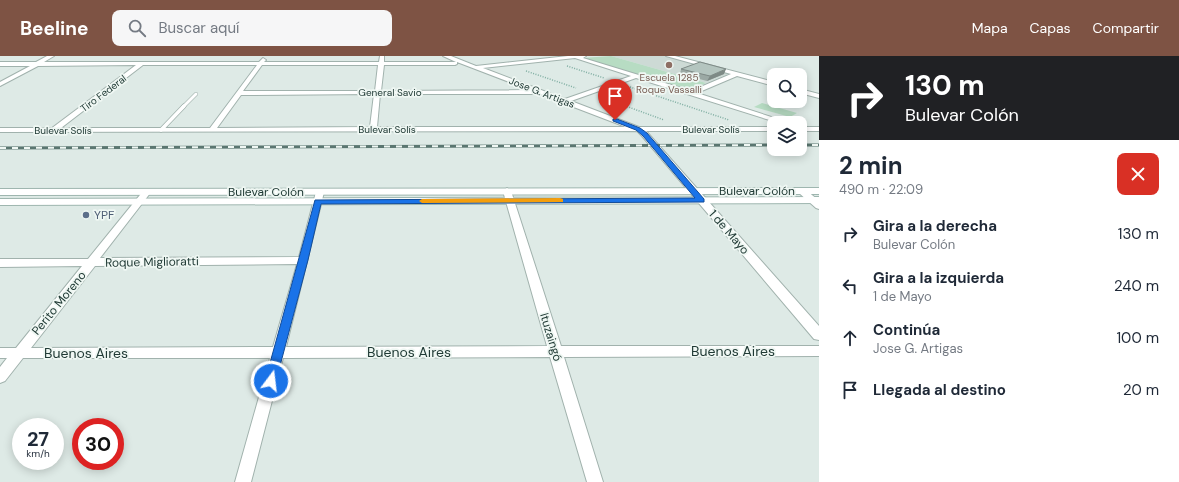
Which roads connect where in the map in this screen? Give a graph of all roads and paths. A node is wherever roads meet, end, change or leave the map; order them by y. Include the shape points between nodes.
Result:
1 (51, 56) edge
2 (152, 56) edge
3 (265, 56) edge
4 (446, 56) edge
5 (587, 56) edge
6 (669, 56) edge
7 (576, 57) junction
8 (382, 59) edge
9 (143, 63) junction
10 (260, 63) junction
11 (463, 63) junction
12 (0, 64) edge
13 (37, 64) junction
14 (566, 66) dead end
15 (474, 67) junction
16 (525, 70) dead end
17 (737, 74) junction
18 (636, 76) junction
19 (767, 82) edge
20 (617, 83) junction
21 (0, 84) edge
22 (378, 92) junction
23 (541, 92) junction
24 (239, 93) junction
25 (589, 93) junction
26 (691, 93) junction
27 (807, 93) edge
28 (196, 94) dead end
29 (819, 96) edge
30 (565, 101) junction
31 (767, 117) edge
32 (666, 120) dead end
33 (730, 120) dead end
34 (373, 129) junction
35 (638, 129) junction
36 (767, 129) edge
37 (807, 129) edge
38 (819, 129) edge
39 (0, 130) edge
40 (54, 130) junction
41 (161, 130) junction
42 (212, 130) junction
43 (693, 191) junction
44 (802, 191) junction
45 (819, 191) edge
46 (0, 192) edge
47 (85, 192) junction
48 (147, 192) junction
49 (319, 196) junction
50 (509, 196) junction
51 (701, 200) junction
52 (0, 202) edge
53 (75, 202) junction
54 (139, 202) junction
55 (817, 202) edge
56 (304, 260) junction
57 (92, 262) junction
58 (0, 263) edge
59 (819, 335) edge
60 (556, 351) junction
61 (819, 351) edge
62 (278, 352) junction
63 (0, 353) edge
64 (19, 353) junction
65 (0, 377) edge
66 (243, 482) edge
67 (595, 482) edge

1 - 13 street
2 - 9 street, Tiro Federal
3 - 10 street
4 - 11 street, Jose G. Artigas
5 - 7 street
6 - 17 street
7 - 15 street
7 - 18 street
8 - 10 street
8 - 11 street
8 - 22 street
9 - 10 street
9 - 13 street
9 - 40 street, Tiro Federal
10 - 24 street
11 - 15 street, Jose G. Artigas
12 - 13 street
13 - 21 street
14 - 20 path
15 - 23 street, Jose G. Artigas
16 - 25 path
17 - 19 street
17 - 26 street
18 - 20 street
18 - 26 street
20 - 25 street
20 - 33 path
22 - 23 street, General Savio
22 - 24 street, General Savio
22 - 34 street
23 - 30 street, Jose G. Artigas
24 - 42 street
25 - 30 street
25 - 32 path
26 - 31 street
27 - 29 street
28 - 41 lane
30 - 35 street, Jose G. Artigas
34 - 35 street, Bulevar Solís
34 - 42 street, Bulevar Solís
35 - 36 street, Bulevar Solís
35 - 43 street, 1 de Mayo
37 - 38 street
39 - 40 street, Bulevar Solís
40 - 41 street, Bulevar Solís
41 - 42 street, Bulevar Solís
43 - 44 main road, Bulevar Colón
43 - 50 main road, Bulevar Colón
43 - 51 street, 1 de Mayo
44 - 45 main road, Bulevar Colón
44 - 55 street
46 - 47 main road, Bulevar Colón
47 - 48 main road, Bulevar Colón
47 - 53 lane
48 - 49 main road, Bulevar Colón
48 - 54 street, Perito Moreno
49 - 50 main road, Bulevar Colón
49 - 54 main road, Bulevar Colón
49 - 56 street
50 - 51 main road, Bulevar Colón
50 - 60 street, Ituzaingó
51 - 55 main road, Bulevar Colón
51 - 59 street, 1 de Mayo
52 - 53 main road, Bulevar Colón
53 - 54 main road, Bulevar Colón
54 - 57 street, Perito Moreno
56 - 57 street, Roque Miglioratti
56 - 62 street
57 - 58 street, Roque Miglioratti
57 - 64 street, Perito Moreno
60 - 61 street, Buenos Aires
60 - 62 street, Buenos Aires
60 - 67 street, Ituzaingó
62 - 64 street, Buenos Aires
62 - 66 street
63 - 64 street, Buenos Aires
64 - 65 street, Perito Moreno

